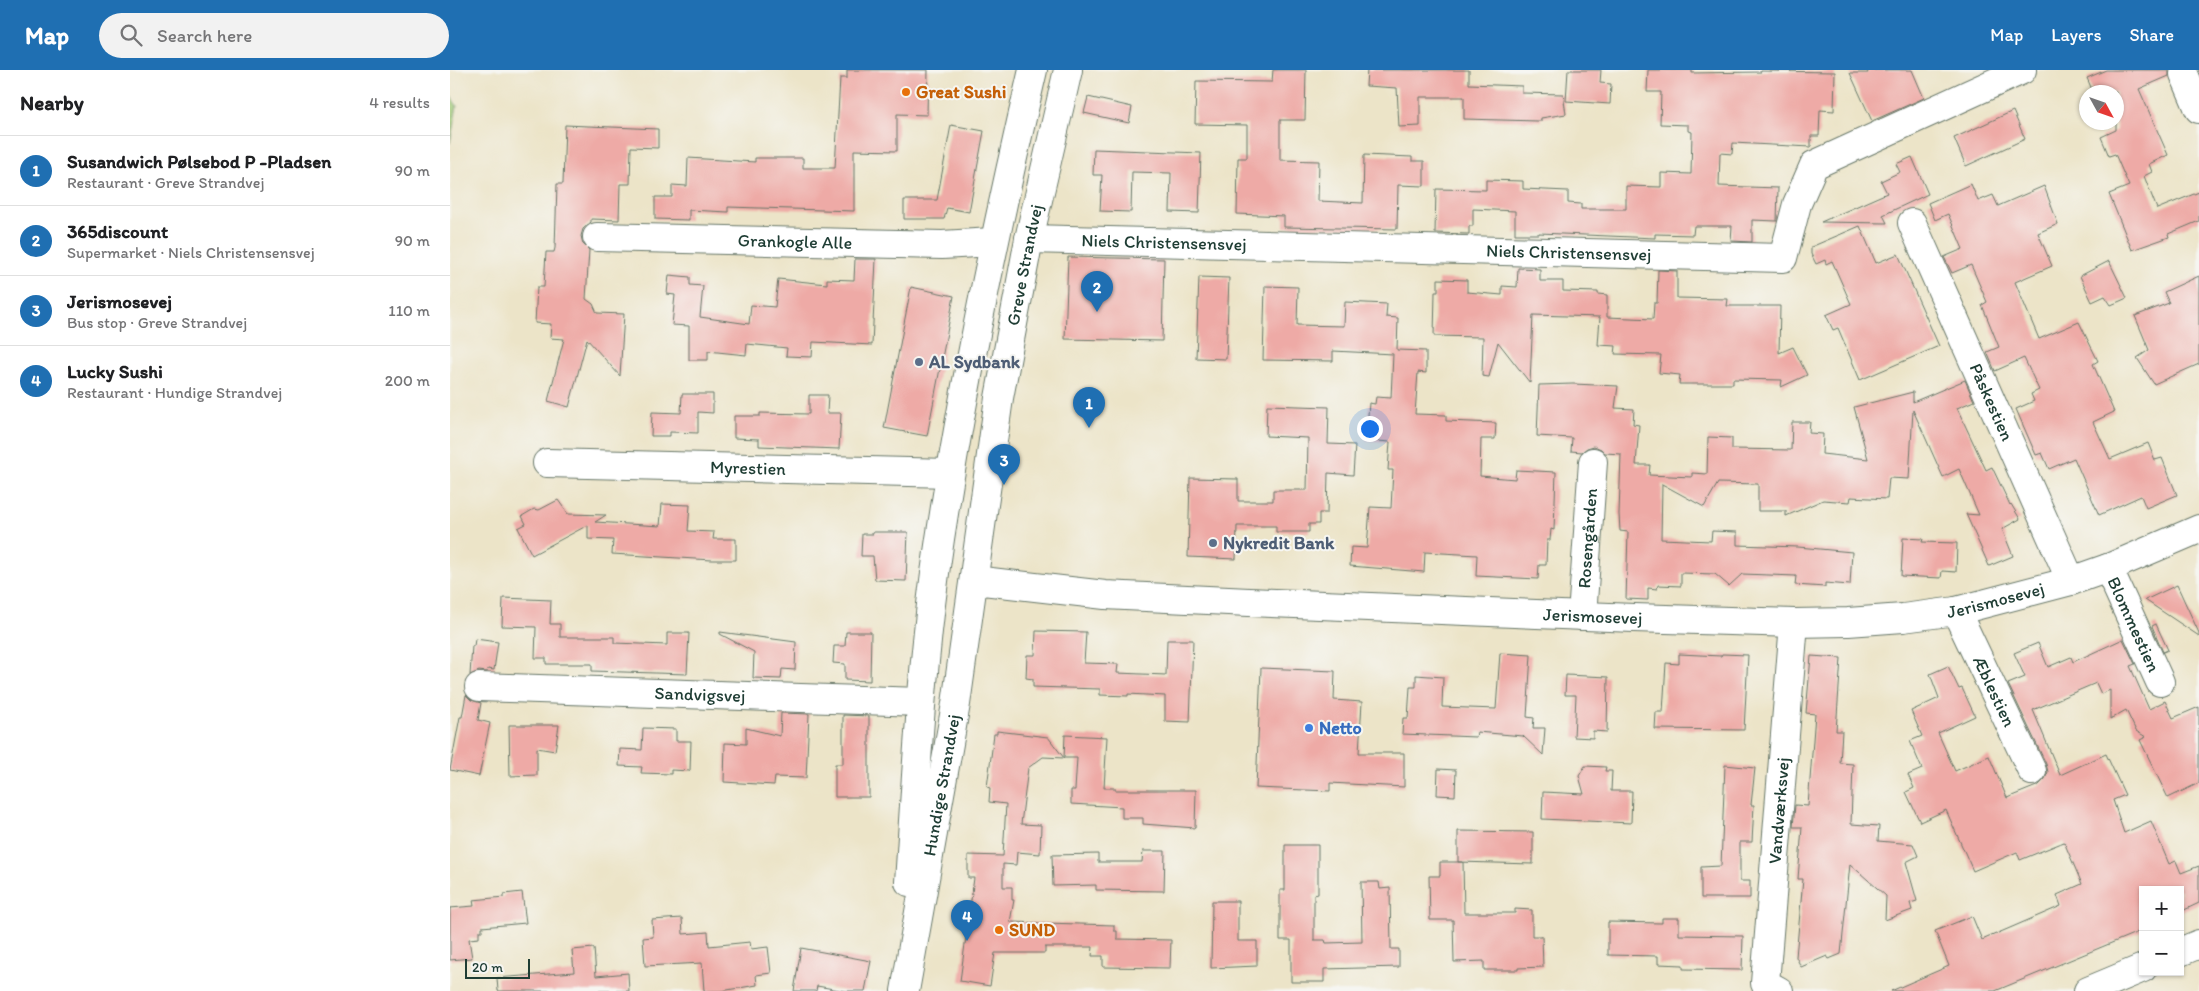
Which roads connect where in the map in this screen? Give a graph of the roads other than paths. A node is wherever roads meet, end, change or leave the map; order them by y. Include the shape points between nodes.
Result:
1 (1033, 70) edge
2 (1068, 70) edge
3 (2022, 70) edge
4 (2184, 74) dead end
5 (2199, 109) edge
6 (1912, 223) dead end
7 (597, 237) dead end
8 (1029, 239) junction
9 (993, 242) junction
10 (1593, 462) dead end
11 (547, 463) dead end
12 (950, 473) junction
13 (2199, 529) edge
14 (2108, 568) junction
15 (935, 576) junction
16 (974, 580) junction
17 (2071, 581) junction
18 (1956, 611) junction
19 (1582, 616) junction
20 (1794, 623) junction
21 (2160, 682) dead end
22 (479, 686) dead end
23 (921, 702) junction
24 (2032, 771) dead end
25 (2199, 944) edge
26 (2184, 950) edge
27 (2139, 970) edge
28 (904, 991) edge
29 (1779, 991) edge
30 (2088, 991) edge

1 - 9 street, Greve Strandvej
2 - 8 street, Greve Strandvej
3 - 8 street, Niels Christensensvej via 1814,165 1797,204 1783,258
4 - 5 street
6 - 17 street, Påskestien
7 - 9 street, Grankogle Alle via 942,245
8 - 16 street, Greve Strandvej via 999,398
9 - 12 street, Greve Strandvej
10 - 19 street, Rosengården
11 - 12 street, Myrestien
12 - 15 street, Greve Strandvej
13 - 14 street, Jerismosevej
14 - 17 street, Jerismosevej
14 - 21 street, Blommestien
15 - 16 street, Jerismosevej
15 - 23 street, Hundige Strandvej
16 - 19 street, Jerismosevej via 1105,594
16 - 28 street, Hundige Strandvej via 956,704
17 - 18 street, Jerismosevej
18 - 20 street, Jerismosevej via 1903,618
18 - 24 street, Æblestien
19 - 20 street, Jerismosevej
20 - 29 street, Vandværksvej via 1765,982
22 - 23 street, Sandvigsvej
23 - 28 street, Hundige Strandvej
25 - 26 street
27 - 30 street

